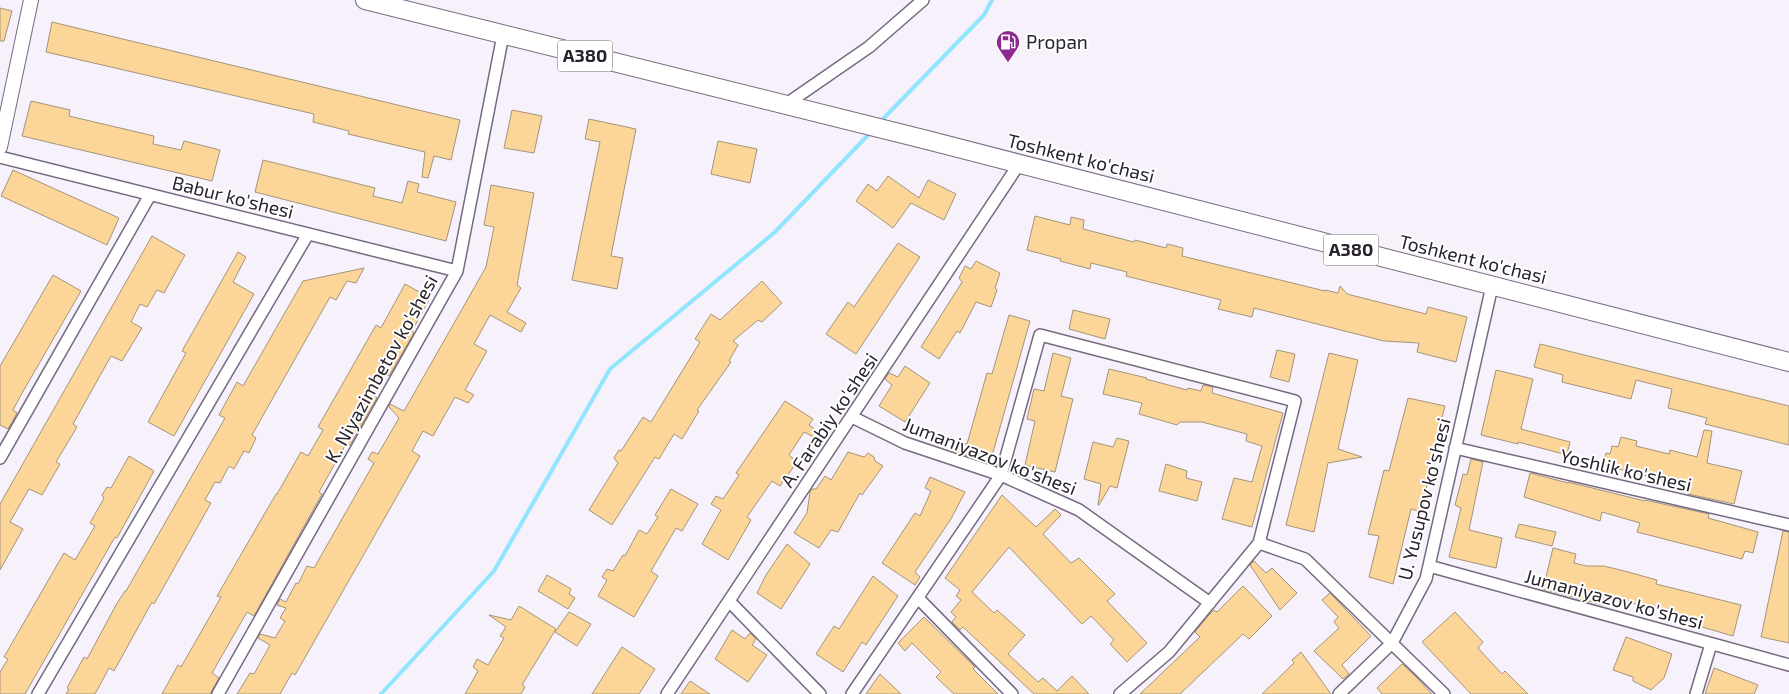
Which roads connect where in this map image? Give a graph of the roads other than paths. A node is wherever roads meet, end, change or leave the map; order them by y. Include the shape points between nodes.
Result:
1 (31, 0) edge
2 (365, 0) edge
3 (923, 0) edge
4 (503, 35) junction
5 (784, 105) junction
6 (0, 147) edge
7 (0, 157) edge
8 (1019, 164) junction
9 (150, 195) junction
10 (308, 234) junction
11 (457, 271) junction
12 (1492, 286) junction
13 (1789, 362) edge
14 (852, 417) junction
15 (1456, 448) junction
16 (0, 458) edge
17 (1001, 475) junction
18 (1789, 525) edge
19 (1259, 543) junction
20 (1429, 566) junction
21 (918, 598) junction
22 (729, 601) junction
23 (1210, 603) junction
24 (1392, 643) junction
25 (1711, 644) junction
26 (1789, 665) edge
27 (38, 694) edge
28 (218, 694) edge
29 (667, 694) edge
30 (820, 694) edge
31 (852, 694) edge
32 (1012, 694) edge
33 (1120, 694) edge
34 (1339, 694) edge
35 (1444, 694) edge
36 (1696, 694) edge

1 - 6 street
2 - 4 highway, A380
3 - 5 street via 869,47
4 - 5 highway, A380
4 - 11 street, K. Niyazimbetov ko'shesi
5 - 8 highway, Toshkent ko'chasi / A380
7 - 9 street, Babur ko'shesi
8 - 12 highway, Toshkent ko'chasi / A380
8 - 14 street, A. Farabiy ko'shesi
9 - 10 street, Babur ko'shesi
9 - 16 street
10 - 11 street, Babur ko'shesi
10 - 27 street
11 - 28 street, K. Niyazimbetov ko'shesi
12 - 13 highway, Toshkent ko'chasi / A380
12 - 15 street, U. Yusupov ko'shesi
14 - 17 street, Jumaniyazov ko'shesi via 905,443
14 - 22 street, A. Farabiy ko'shesi
15 - 18 street, Yoshlik ko'shesi
15 - 20 street, U. Yusupov ko'shesi
17 - 19 street via 1040,335 1286,398 1295,401
17 - 21 street
17 - 23 street, Jumaniyazov ko'shesi via 1079,510
19 - 23 street
19 - 24 street via 1306,559
20 - 24 street, U. Yusupov ko'shesi via 1426,579
20 - 25 street, Jumaniyazov ko'shesi
21 - 31 street
21 - 32 street
22 - 29 street, A. Farabiy ko'shesi
22 - 30 street
23 - 33 street via 1169,652
24 - 34 street, U. Yusupov ko'shesi
24 - 35 street
25 - 26 street, Jumaniyazov ko'shesi
25 - 36 street

